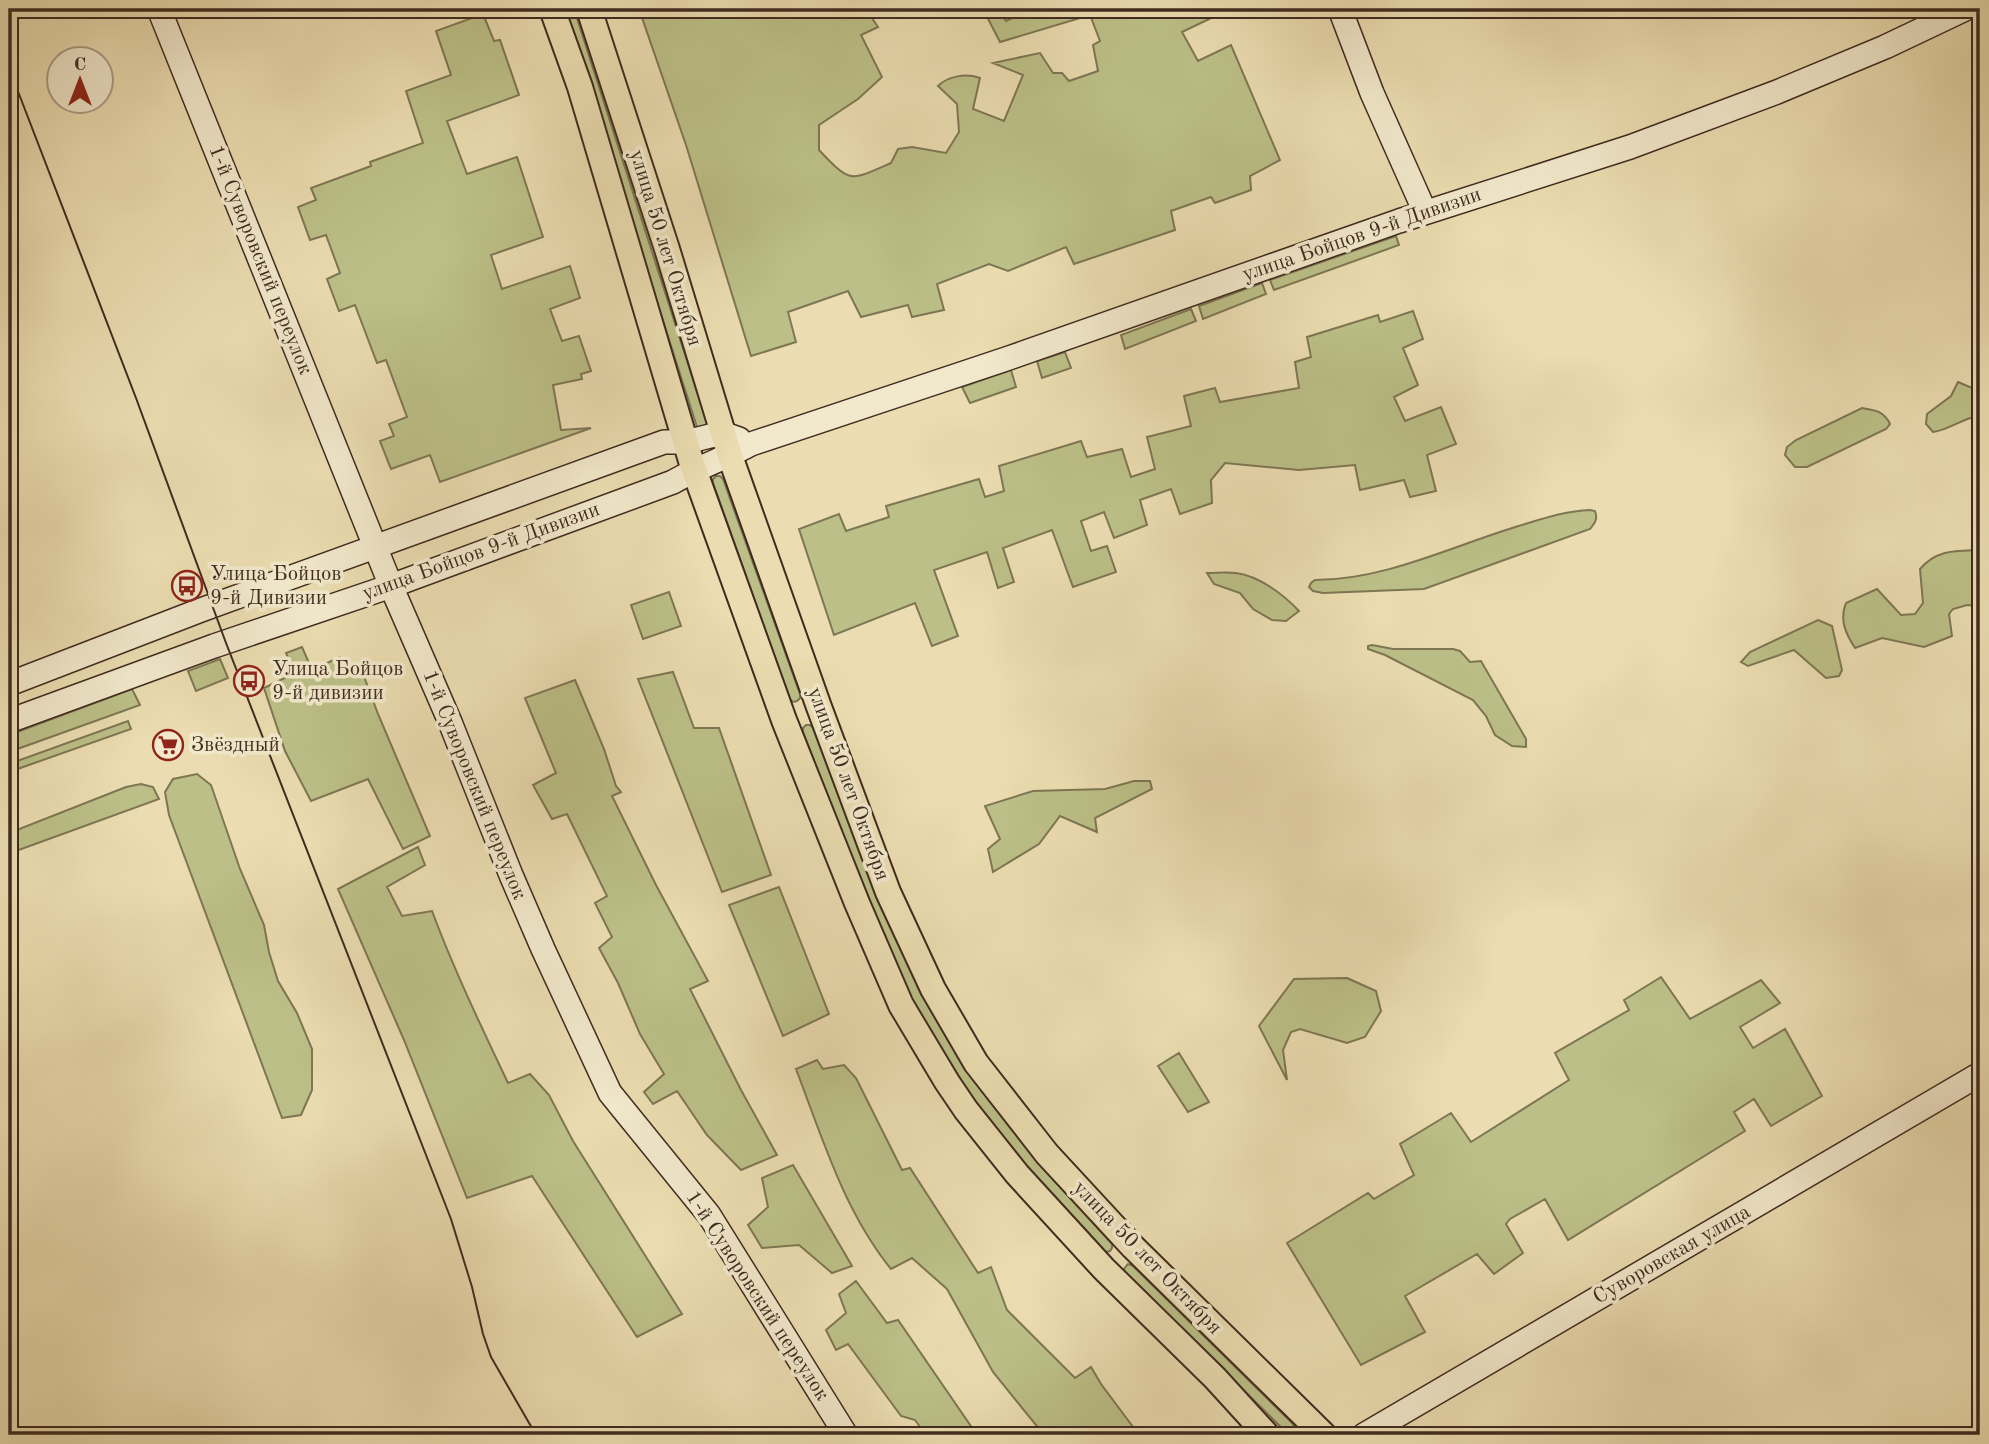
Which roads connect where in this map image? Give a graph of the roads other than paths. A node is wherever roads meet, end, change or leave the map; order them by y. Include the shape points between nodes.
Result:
1 (159, 9) edge
2 (552, 9) edge
3 (589, 9) edge
4 (1340, 9) edge
5 (1965, 9) edge
6 (1425, 212) junction
7 (722, 433) junction
8 (686, 442) junction
9 (751, 443) junction
10 (730, 456) junction
11 (695, 469) junction
12 (375, 547) junction
13 (391, 586) junction
14 (9, 684) edge
15 (9, 721) edge
16 (1980, 1074) edge
17 (846, 1435) edge
18 (1267, 1435) edge
19 (1324, 1435) edge
20 (1364, 1435) edge

1 - 12 street, 1-й Суворовский переулок
2 - 8 main road, улица 50 лет Октября via 580,87
3 - 7 main road, улица 50 лет Октября
4 - 6 street
5 - 6 street, улица Бойцов 9-й Дивизии via 1777,92 1630,147
6 - 9 street, улица Бойцов 9-й Дивизии via 975,370
7 - 8 street, улица Бойцов 9-й Дивизии
7 - 9 street
7 - 10 main road, улица 50 лет Октября
8 - 11 main road, улица 50 лет Октября
8 - 12 street, улица Бойцов 9-й Дивизии via 664,442
9 - 10 street, улица Бойцов 9-й Дивизии
10 - 11 street, улица Бойцов 9-й Дивизии
10 - 19 main road, улица 50 лет Октября via 888,892 962,1040 1046,1154 1133,1247
11 - 13 street, улица Бойцов 9-й Дивизии via 673,482
11 - 18 main road, улица 50 лет Октября via 784,720 857,903 901,1005 940,1071 1017,1174
12 - 13 street, 1-й Суворовский переулок
12 - 14 street, улица Бойцов 9-й Дивизии
13 - 15 street, улица Бойцов 9-й Дивизии
13 - 17 street, 1-й Суворовский переулок via 542,949 610,1093 709,1215
16 - 20 street, Суворовская улица

